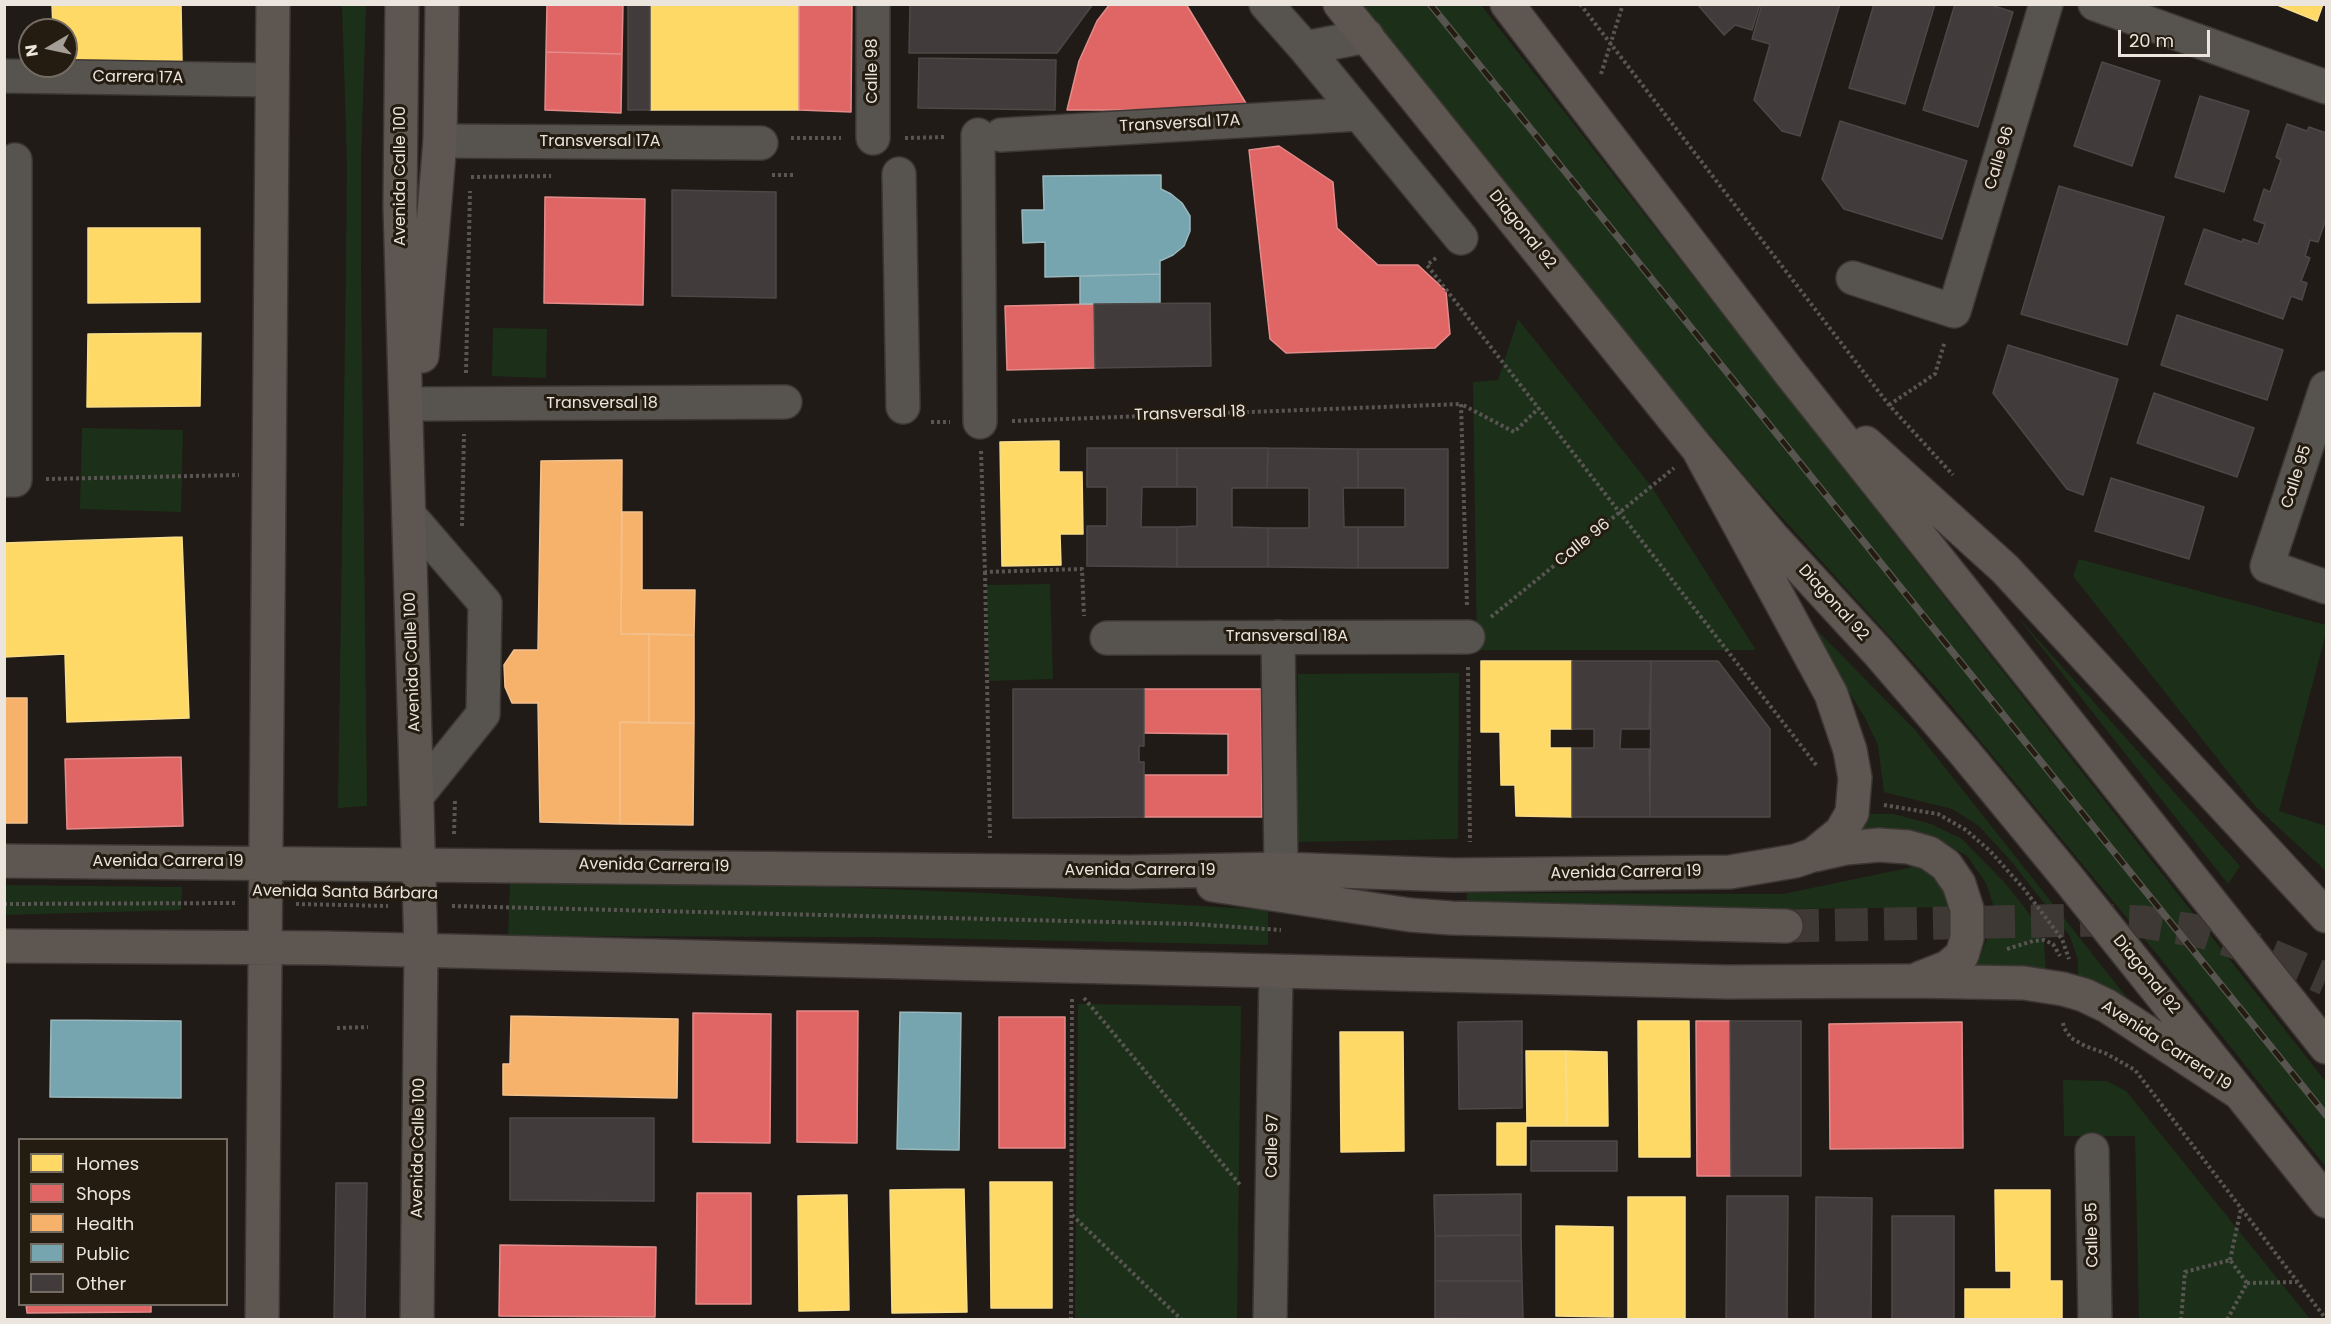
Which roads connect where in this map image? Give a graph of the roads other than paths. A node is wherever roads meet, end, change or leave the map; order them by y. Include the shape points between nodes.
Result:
1 (402, 4) edge
2 (442, 4) edge
3 (873, 4) edge
4 (1266, 4) edge
5 (1340, 4) edge
6 (1507, 4) edge
7 (2046, 4) edge
8 (2095, 4) edge
9 (273, 7) edge
10 (1367, 36) junction
11 (1305, 48) junction
12 (4, 76) edge
13 (272, 80) junction
14 (2326, 87) edge
15 (1359, 114) junction
16 (873, 138) dead end
17 (440, 141) junction
18 (761, 143) dead end
19 (15, 160) dead end
20 (898, 174) dead end
21 (1461, 238) road end
22 (1853, 278) dead end
23 (1790, 373) junction
24 (2326, 388) edge
25 (785, 402) dead end
26 (418, 405) junction
27 (911, 415) road end
28 (980, 422) road end
29 (1698, 449) junction
30 (10, 480) edge
31 (409, 515) junction
32 (2326, 587) edge
33 (1468, 637) road end
34 (1107, 638) road end
35 (1278, 638) junction
36 (417, 796) junction
37 (1814, 855) junction
38 (4, 861) edge
39 (266, 862) junction
40 (418, 864) junction
41 (1281, 869) junction
42 (1128, 872) junction
43 (2326, 916) edge
44 (1786, 926) tunnel mouth
45 (4, 946) edge
46 (264, 947) junction
47 (421, 950) junction
48 (1276, 972) junction
49 (1910, 981) junction
50 (2326, 1047) edge
51 (2241, 1094) junction
52 (2092, 1150) dead end
53 (2321, 1196) edge
54 (262, 1320) edge
55 (417, 1320) edge
56 (1270, 1320) edge
57 (2095, 1320) edge

1 - 31 main road, Avenida Calle 100 via 400,217
2 - 17 main road
3 - 16 street, Calle 98
4 - 11 street
5 - 10 main road, Diagonal 92
6 - 23 main road
7 - 22 street, Calle 96 via 1953,311
8 - 14 street
9 - 13 main road
10 - 11 street
10 - 29 main road, Diagonal 92
11 - 15 street
12 - 13 street, Carrera 17A
13 - 39 main road
15 - 21 street
15 - 28 street, Transversal 17A via 989,135
17 - 18 street, Transversal 17A
17 - 26 main road
19 - 30 street
20 - 27 street
23 - 43 main road via 2005,570
23 - 50 main road
24 - 32 street, Calle 95 via 2267,566
25 - 26 street, Transversal 18
26 - 31 main road
29 - 37 main road, Avenida Carrera 19 via 1831,694 1851,750 1855,778 1852,813 1842,832
29 - 51 main road, Diagonal 92 via 1964,752
31 - 36 main road, Avenida Calle 100
31 - 36 street via 485,603 483,714
33 - 35 street, Transversal 18A
34 - 35 street, Transversal 18A
35 - 41 street
36 - 40 main road, Avenida Calle 100
37 - 41 main road, Avenida Carrera 19 via 1730,872 1470,874
37 - 49 main road via 1845,848 1908,847 1929,853 1946,865 1959,884 1967,909 1967,938 1962,955 1948,967
38 - 39 main road, Avenida Carrera 19
39 - 40 main road, Avenida Carrera 19
39 - 46 main road via 250,903
40 - 42 main road, Avenida Carrera 19
40 - 47 main road, Avenida Calle 100
41 - 42 main road, Avenida Carrera 19
42 - 44 main road via 1420,916
45 - 46 main road, Avenida Carrera 19
46 - 47 main road, Avenida Carrera 19
46 - 54 main road
47 - 48 main road, Avenida Carrera 19
47 - 55 main road, Avenida Calle 100
48 - 49 main road, Avenida Carrera 19 via 1727,982
48 - 56 street, Calle 97
49 - 51 main road, Avenida Carrera 19 via 2015,983 2084,995 2108,1006
51 - 53 main road, Diagonal 92
52 - 57 street, Calle 95

